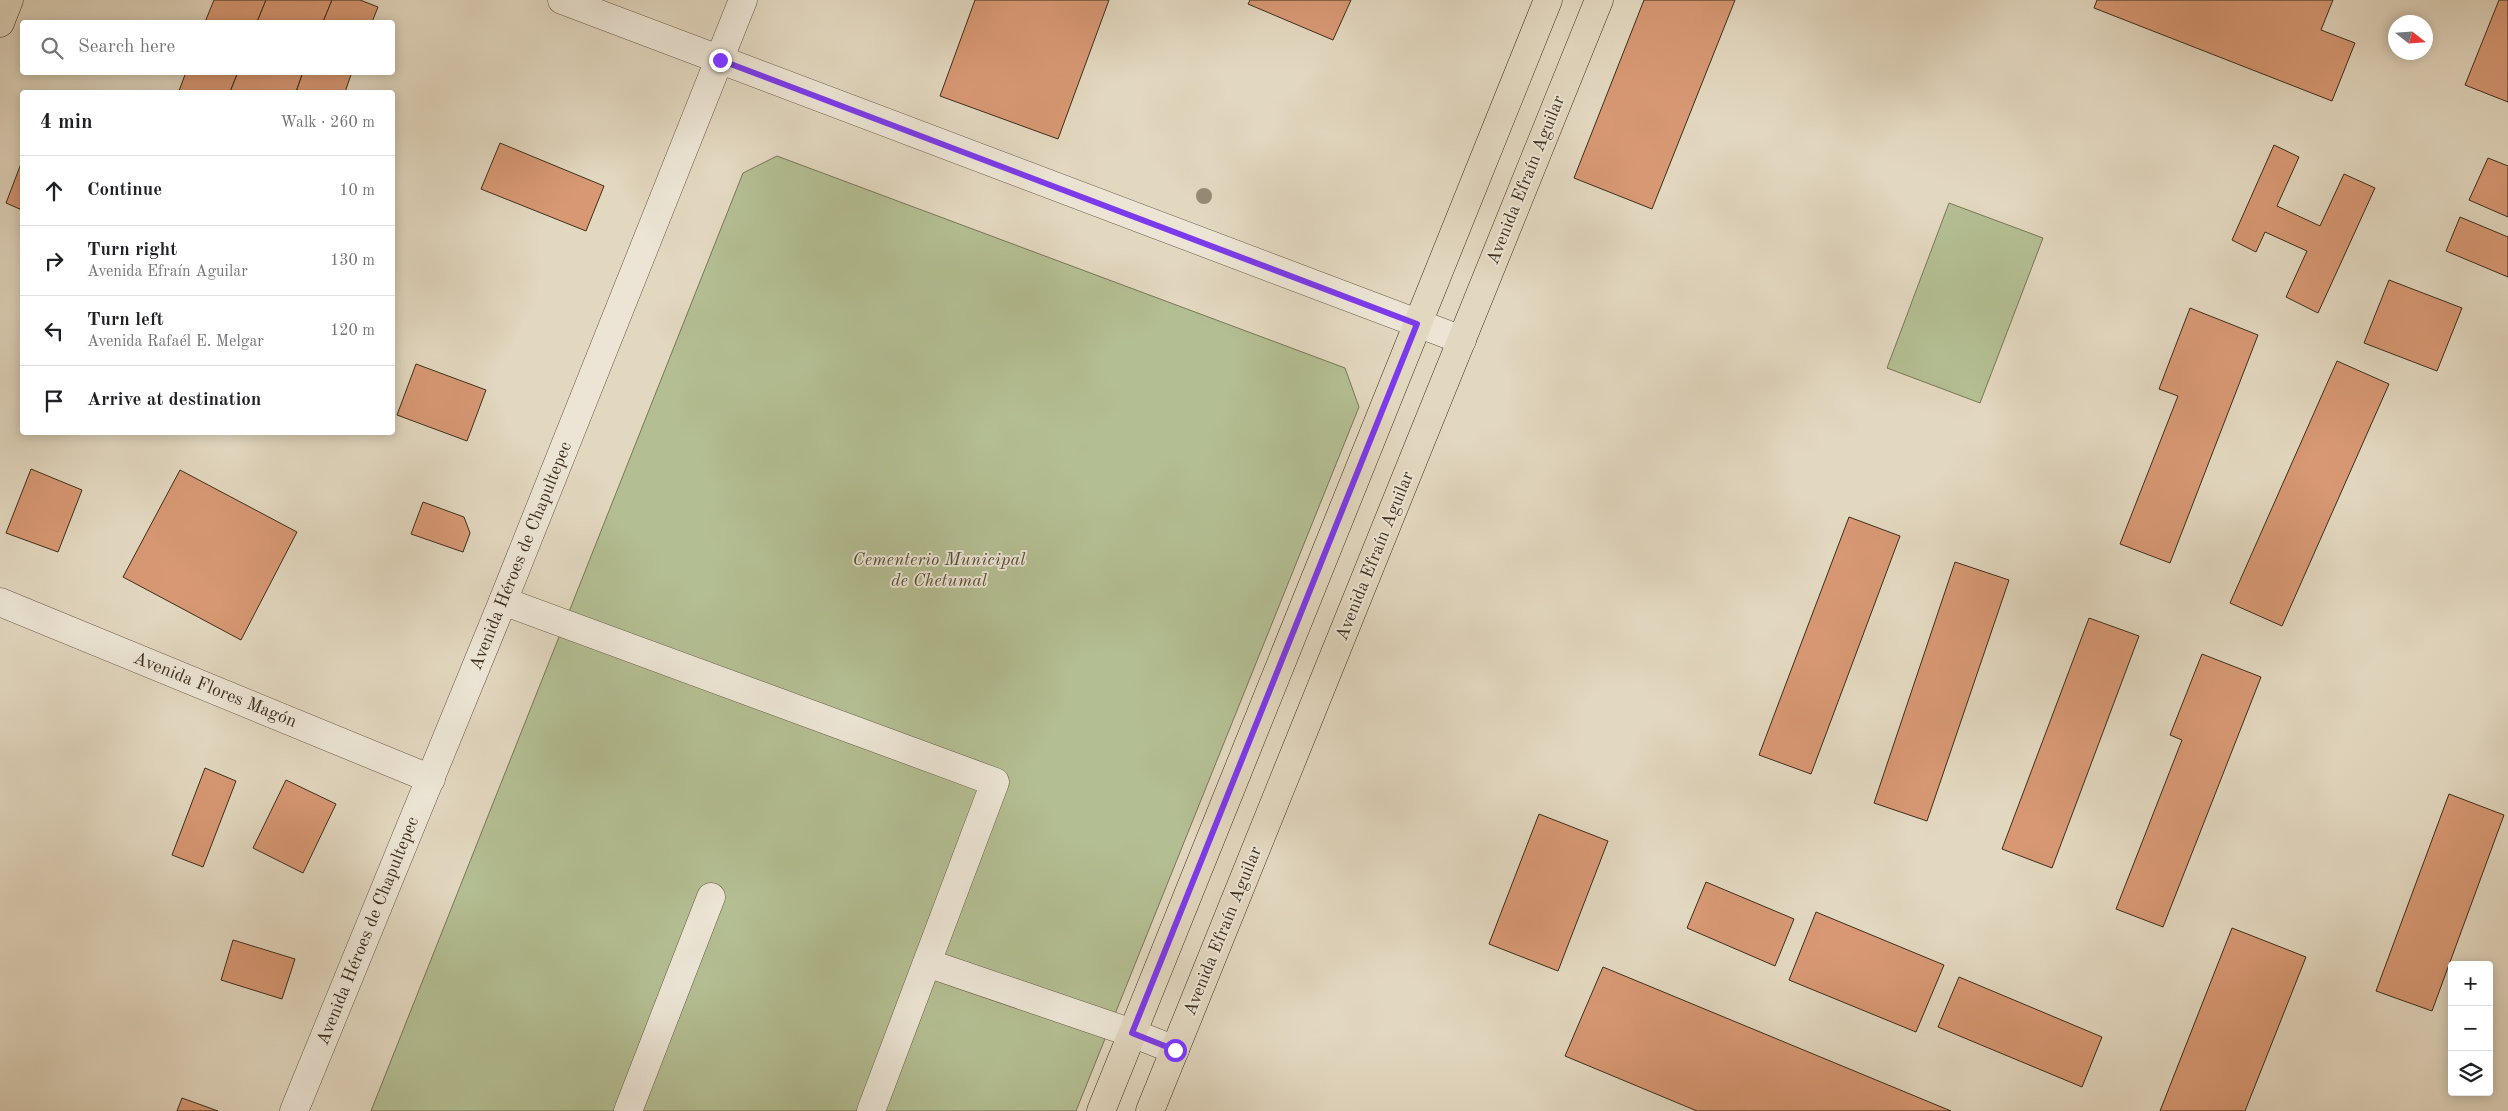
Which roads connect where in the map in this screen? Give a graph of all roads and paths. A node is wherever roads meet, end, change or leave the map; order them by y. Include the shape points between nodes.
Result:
1 (10, 0) edge
2 (562, 0) edge
3 (743, 0) edge
4 (1548, 0) edge
5 (1599, 0) edge
6 (0, 23) edge
7 (720, 60) junction
8 (1417, 324) junction
9 (1462, 340) junction
10 (503, 601) junction
11 (0, 602) edge
12 (431, 779) junction
13 (711, 897) dead end
14 (927, 963) junction
15 (1132, 1033) junction
16 (1175, 1050) junction
17 (294, 1111) edge
18 (628, 1111) edge
19 (871, 1111) edge
20 (1101, 1111) edge
21 (1150, 1111) edge

1 - 6 main road
2 - 7 street
3 - 7 street, Avenida Héroes de Chapultepec
4 - 8 main road
5 - 9 main road, Avenida Efraín Aguilar
7 - 8 street
7 - 10 street, Avenida Héroes de Chapultepec
8 - 9 street
8 - 15 main road
9 - 16 main road, Avenida Efraín Aguilar
10 - 12 street, Avenida Héroes de Chapultepec
10 - 14 street via 995,782
11 - 12 street, Avenida Flores Magón
12 - 17 street, Avenida Héroes de Chapultepec
13 - 18 street
14 - 15 street
14 - 19 street
15 - 16 street
15 - 20 main road
16 - 21 main road, Avenida Efraín Aguilar

